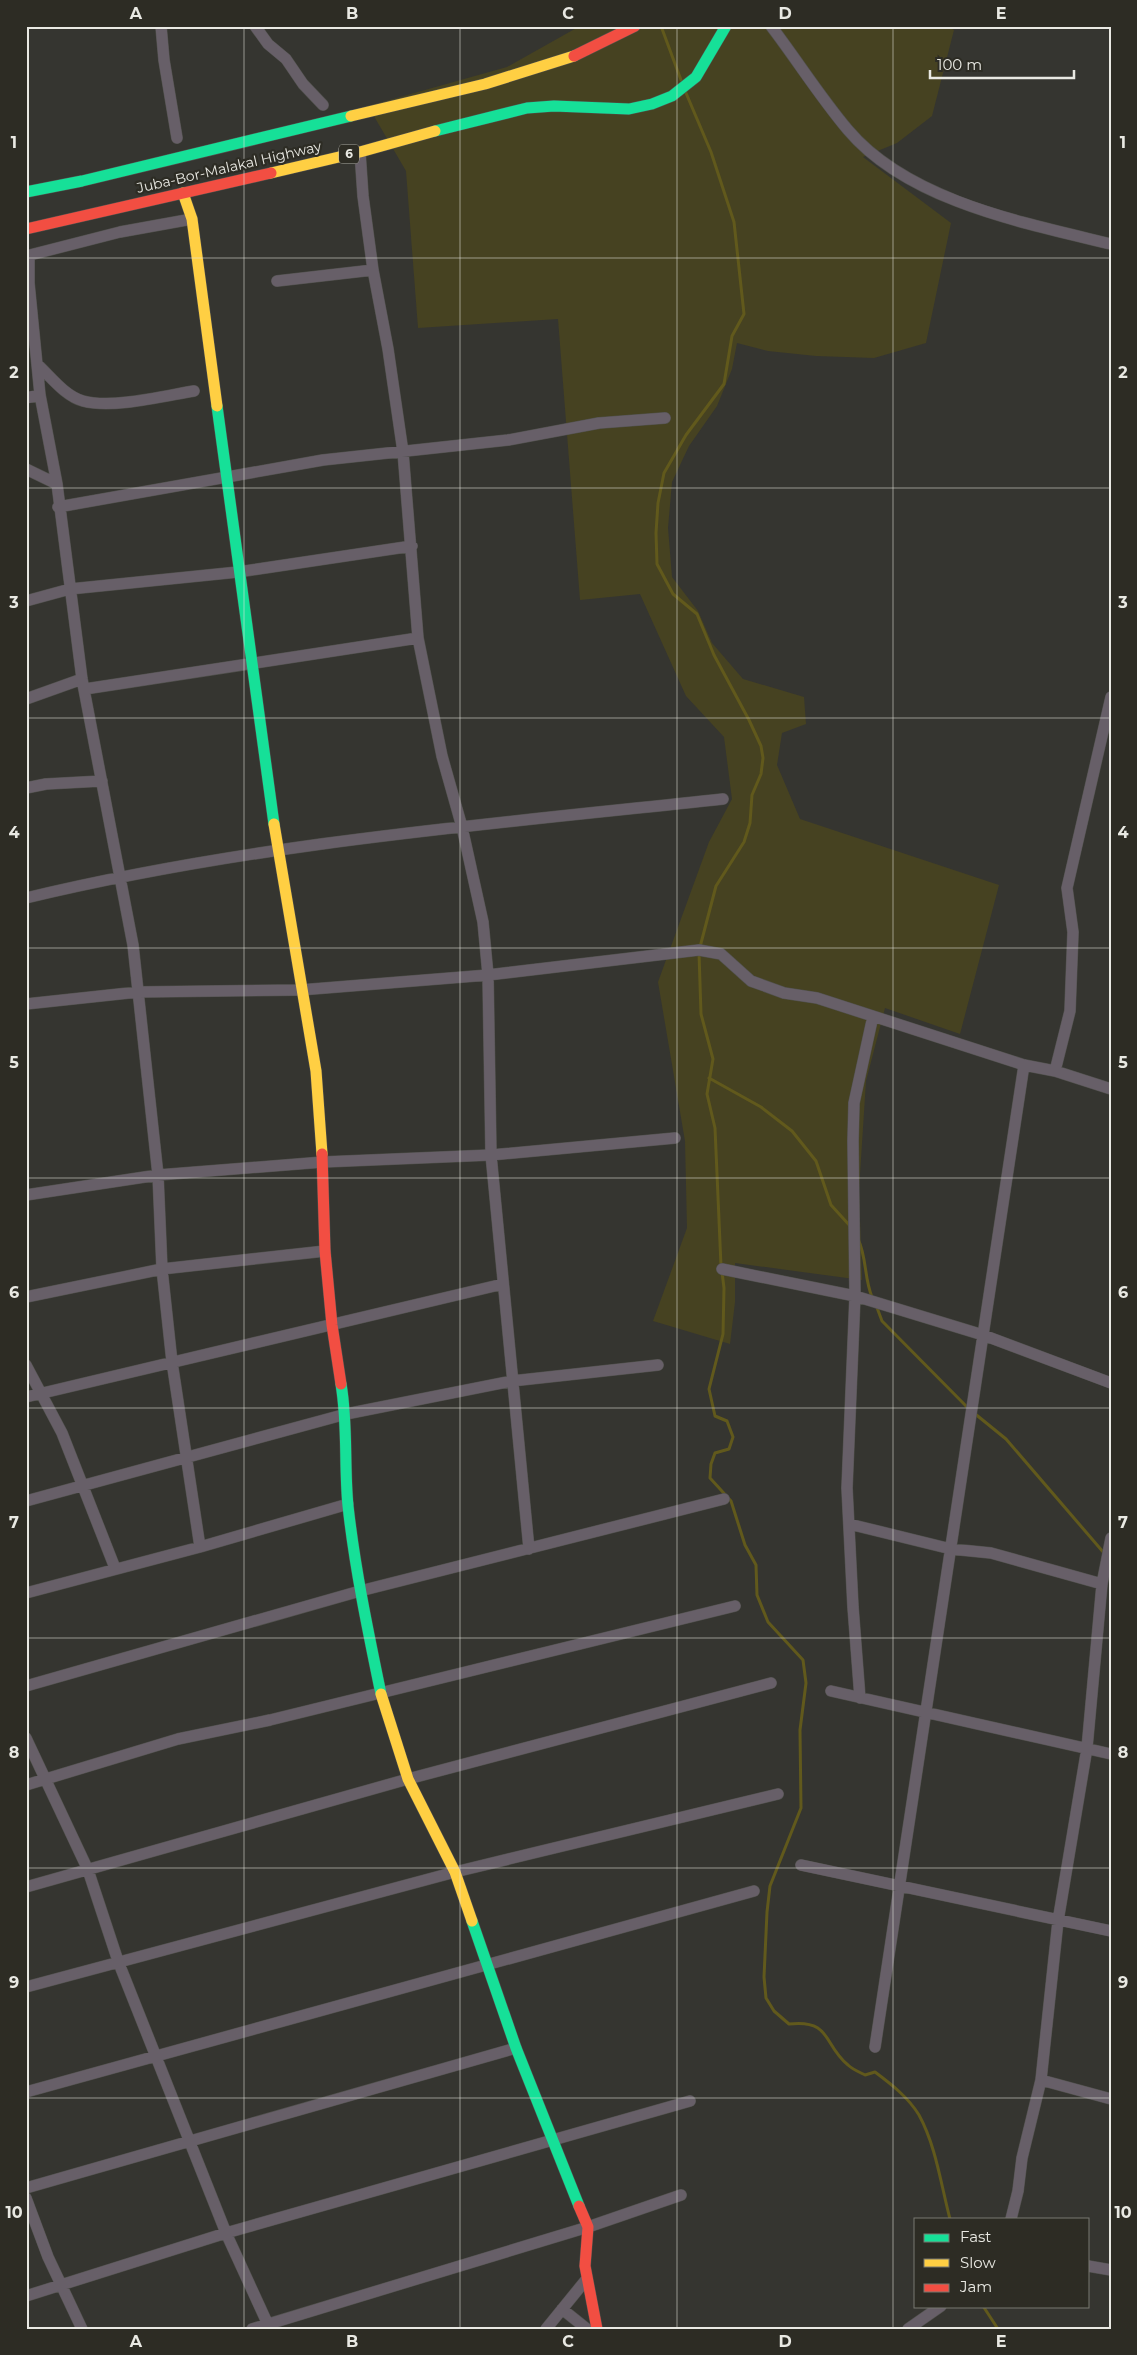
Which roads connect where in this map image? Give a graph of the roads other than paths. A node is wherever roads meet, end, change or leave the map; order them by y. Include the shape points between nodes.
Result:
1 (162, 26) edge
2 (255, 26) edge
3 (726, 26) edge
4 (771, 26) edge
5 (634, 27) edge
6 (323, 105) dead end
7 (177, 138) dead end
8 (360, 152) junction
9 (26, 192) edge
10 (183, 193) junction
11 (192, 219) junction
12 (26, 228) edge
13 (1111, 244) edge
14 (28, 256) edge
15 (373, 270) junction
16 (277, 281) dead end
17 (38, 365) junction
18 (194, 391) dead end
19 (40, 395) junction
20 (26, 398) edge
21 (665, 418) dead end
22 (403, 452) junction
23 (26, 470) edge
24 (225, 476) junction
25 (57, 484) junction
26 (58, 507) junction
27 (412, 546) junction
28 (238, 572) junction
29 (70, 589) junction
30 (26, 602) edge
31 (418, 638) junction
32 (252, 664) junction
33 (84, 684) junction
34 (1111, 696) edge
35 (26, 699) edge
36 (102, 781) junction
37 (26, 788) edge
38 (723, 799) dead end
39 (462, 827) junction
40 (278, 850) junction
41 (120, 878) junction
42 (26, 898) edge
43 (488, 975) junction
44 (300, 990) junction
45 (138, 992) junction
46 (26, 1004) edge
47 (873, 1016) junction
48 (1024, 1065) junction
49 (1055, 1070) junction
50 (1111, 1089) edge
51 (675, 1138) dead end
52 (491, 1155) junction
53 (322, 1162) junction
54 (158, 1175) junction
55 (26, 1195) edge
56 (325, 1252) junction
57 (162, 1269) junction
58 (722, 1269) dead end
59 (503, 1284) junction
60 (855, 1296) junction
61 (26, 1297) edge
62 (332, 1325) junction
63 (983, 1335) junction
64 (172, 1362) junction
65 (26, 1365) edge
66 (658, 1365) dead end
67 (512, 1381) junction
68 (1111, 1383) edge
69 (40, 1394) junction
70 (26, 1397) edge
71 (346, 1414) junction
72 (186, 1458) junction
73 (83, 1487) junction
74 (724, 1500) dead end
75 (26, 1501) edge
76 (348, 1504) junction
77 (849, 1524) junction
78 (1111, 1538) edge
79 (200, 1547) junction
80 (951, 1548) junction
81 (529, 1549) junction
82 (115, 1568) junction
83 (1102, 1584) junction
84 (360, 1591) junction
85 (26, 1593) edge
86 (735, 1606) dead end
87 (771, 1683) dead end
88 (26, 1686) edge
89 (830, 1691) dead end
90 (381, 1694) junction
91 (860, 1698) junction
92 (926, 1712) junction
93 (26, 1738) edge
94 (1087, 1748) junction
95 (1111, 1754) edge
96 (408, 1779) junction
97 (45, 1780) junction
98 (26, 1785) edge
99 (778, 1794) dead end
100 (801, 1865) dead end
101 (88, 1870) junction
102 (455, 1872) junction
103 (26, 1887) edge
104 (899, 1888) junction
105 (754, 1891) dead end
106 (1058, 1921) junction
107 (1111, 1931) edge
108 (118, 1961) junction
109 (486, 1964) junction
110 (26, 1986) edge
111 (875, 2047) dead end
112 (516, 2048) junction
113 (157, 2056) junction
114 (1041, 2080) junction
115 (26, 2092) edge
116 (1111, 2099) edge
117 (690, 2101) dead end
118 (552, 2139) junction
119 (191, 2141) junction
120 (26, 2188) edge
121 (681, 2195) dead end
122 (26, 2198) edge
123 (1011, 2218) edge
124 (588, 2227) junction
125 (226, 2233) junction
126 (1090, 2266) edge
127 (1111, 2270) edge
128 (585, 2282) junction
129 (61, 2286) junction
130 (26, 2296) edge
131 (938, 2308) edge
132 (562, 2310) junction
133 (269, 2326) edge
134 (82, 2329) edge
135 (252, 2329) edge
136 (546, 2329) edge
137 (587, 2329) edge
138 (598, 2329) edge
139 (908, 2329) edge

1 - 7 street via 164,60
2 - 6 street
3 - 8 main road, Juba-Bor-Malakal Highway / 6 via 696,77 672,96 652,104 629,109 527,108
4 - 13 street via 848,131 901,175 934,192 1038,226
5 - 9 main road, Juba-Bor-Malakal Highway via 574,58 497,79
8 - 10 main road, Juba-Bor-Malakal Highway / 6
8 - 15 street
10 - 11 main road
10 - 12 main road, Juba-Bor-Malakal Highway / 6
11 - 14 street via 120,232
11 - 24 main road
14 - 17 street
15 - 16 street
15 - 22 street
17 - 18 street via 64,391 83,401 137,401
17 - 19 street
19 - 20 street
19 - 25 street
21 - 22 street via 599,423 508,440
22 - 24 street via 323,460
22 - 27 street
23 - 25 street
24 - 26 street
24 - 28 main road
25 - 26 street
26 - 29 street
27 - 28 street
27 - 31 street
28 - 29 street
28 - 32 main road
29 - 30 street
29 - 33 street
31 - 32 street
31 - 39 street via 442,756
32 - 33 street
32 - 40 main road
33 - 35 street
33 - 36 street
34 - 49 street via 1067,888 1073,932 1070,1011
36 - 37 street
36 - 41 street
38 - 39 street
39 - 40 street
39 - 43 street via 483,922
40 - 41 street
40 - 44 main road
41 - 42 street
41 - 45 street
43 - 44 street
43 - 47 street via 699,950 721,954 751,981
43 - 52 street
44 - 45 street
44 - 53 main road via 316,1072
45 - 46 street
45 - 54 street
47 - 48 street
47 - 60 street via 854,1103
48 - 49 street
48 - 63 street
49 - 50 street
51 - 52 street
52 - 53 street
52 - 59 street
53 - 54 street
53 - 56 main road
54 - 55 street
54 - 57 street
56 - 57 street
56 - 62 main road
57 - 61 street
57 - 64 street
58 - 60 street
59 - 62 street
59 - 67 street
60 - 63 street
60 - 77 street via 847,1488
62 - 64 street
62 - 71 main road
63 - 68 street
63 - 80 street
64 - 69 street
64 - 72 street
65 - 69 street
66 - 67 street
67 - 71 street
67 - 81 street
69 - 70 street
69 - 73 street via 62,1433
71 - 72 street
71 - 76 main road
72 - 73 street
72 - 79 street
73 - 75 street
73 - 82 street
74 - 81 street
76 - 79 street
76 - 84 main road
77 - 80 street
77 - 91 street
78 - 83 street
79 - 82 street
80 - 83 street via 991,1553
80 - 92 street
81 - 84 street
82 - 85 street
83 - 94 street
84 - 88 street
84 - 90 main road
86 - 90 street
87 - 96 street
89 - 91 street
90 - 96 main road
90 - 97 street via 178,1739
91 - 92 street
92 - 94 street
92 - 104 street
93 - 97 street
94 - 95 street
94 - 106 street
96 - 101 street
96 - 102 main road
97 - 98 street
97 - 101 street
99 - 102 street
100 - 104 street
101 - 103 street
101 - 108 street
102 - 108 street
102 - 109 main road
104 - 106 street
104 - 111 street
105 - 109 street
106 - 107 street
106 - 114 street
108 - 110 street
108 - 113 street
109 - 112 main road
109 - 113 street
112 - 118 main road
112 - 119 street
113 - 115 street
113 - 119 street
114 - 116 street
114 - 123 street
117 - 118 street
118 - 124 main road
118 - 125 street
119 - 120 street
119 - 125 street
121 - 124 street
122 - 129 street
124 - 128 main road via 584,2248
124 - 133 street
125 - 129 street
125 - 133 street
126 - 127 street
128 - 132 street
128 - 138 main road
129 - 130 street
129 - 134 street
131 - 139 street
132 - 136 street
132 - 137 street
133 - 135 street

